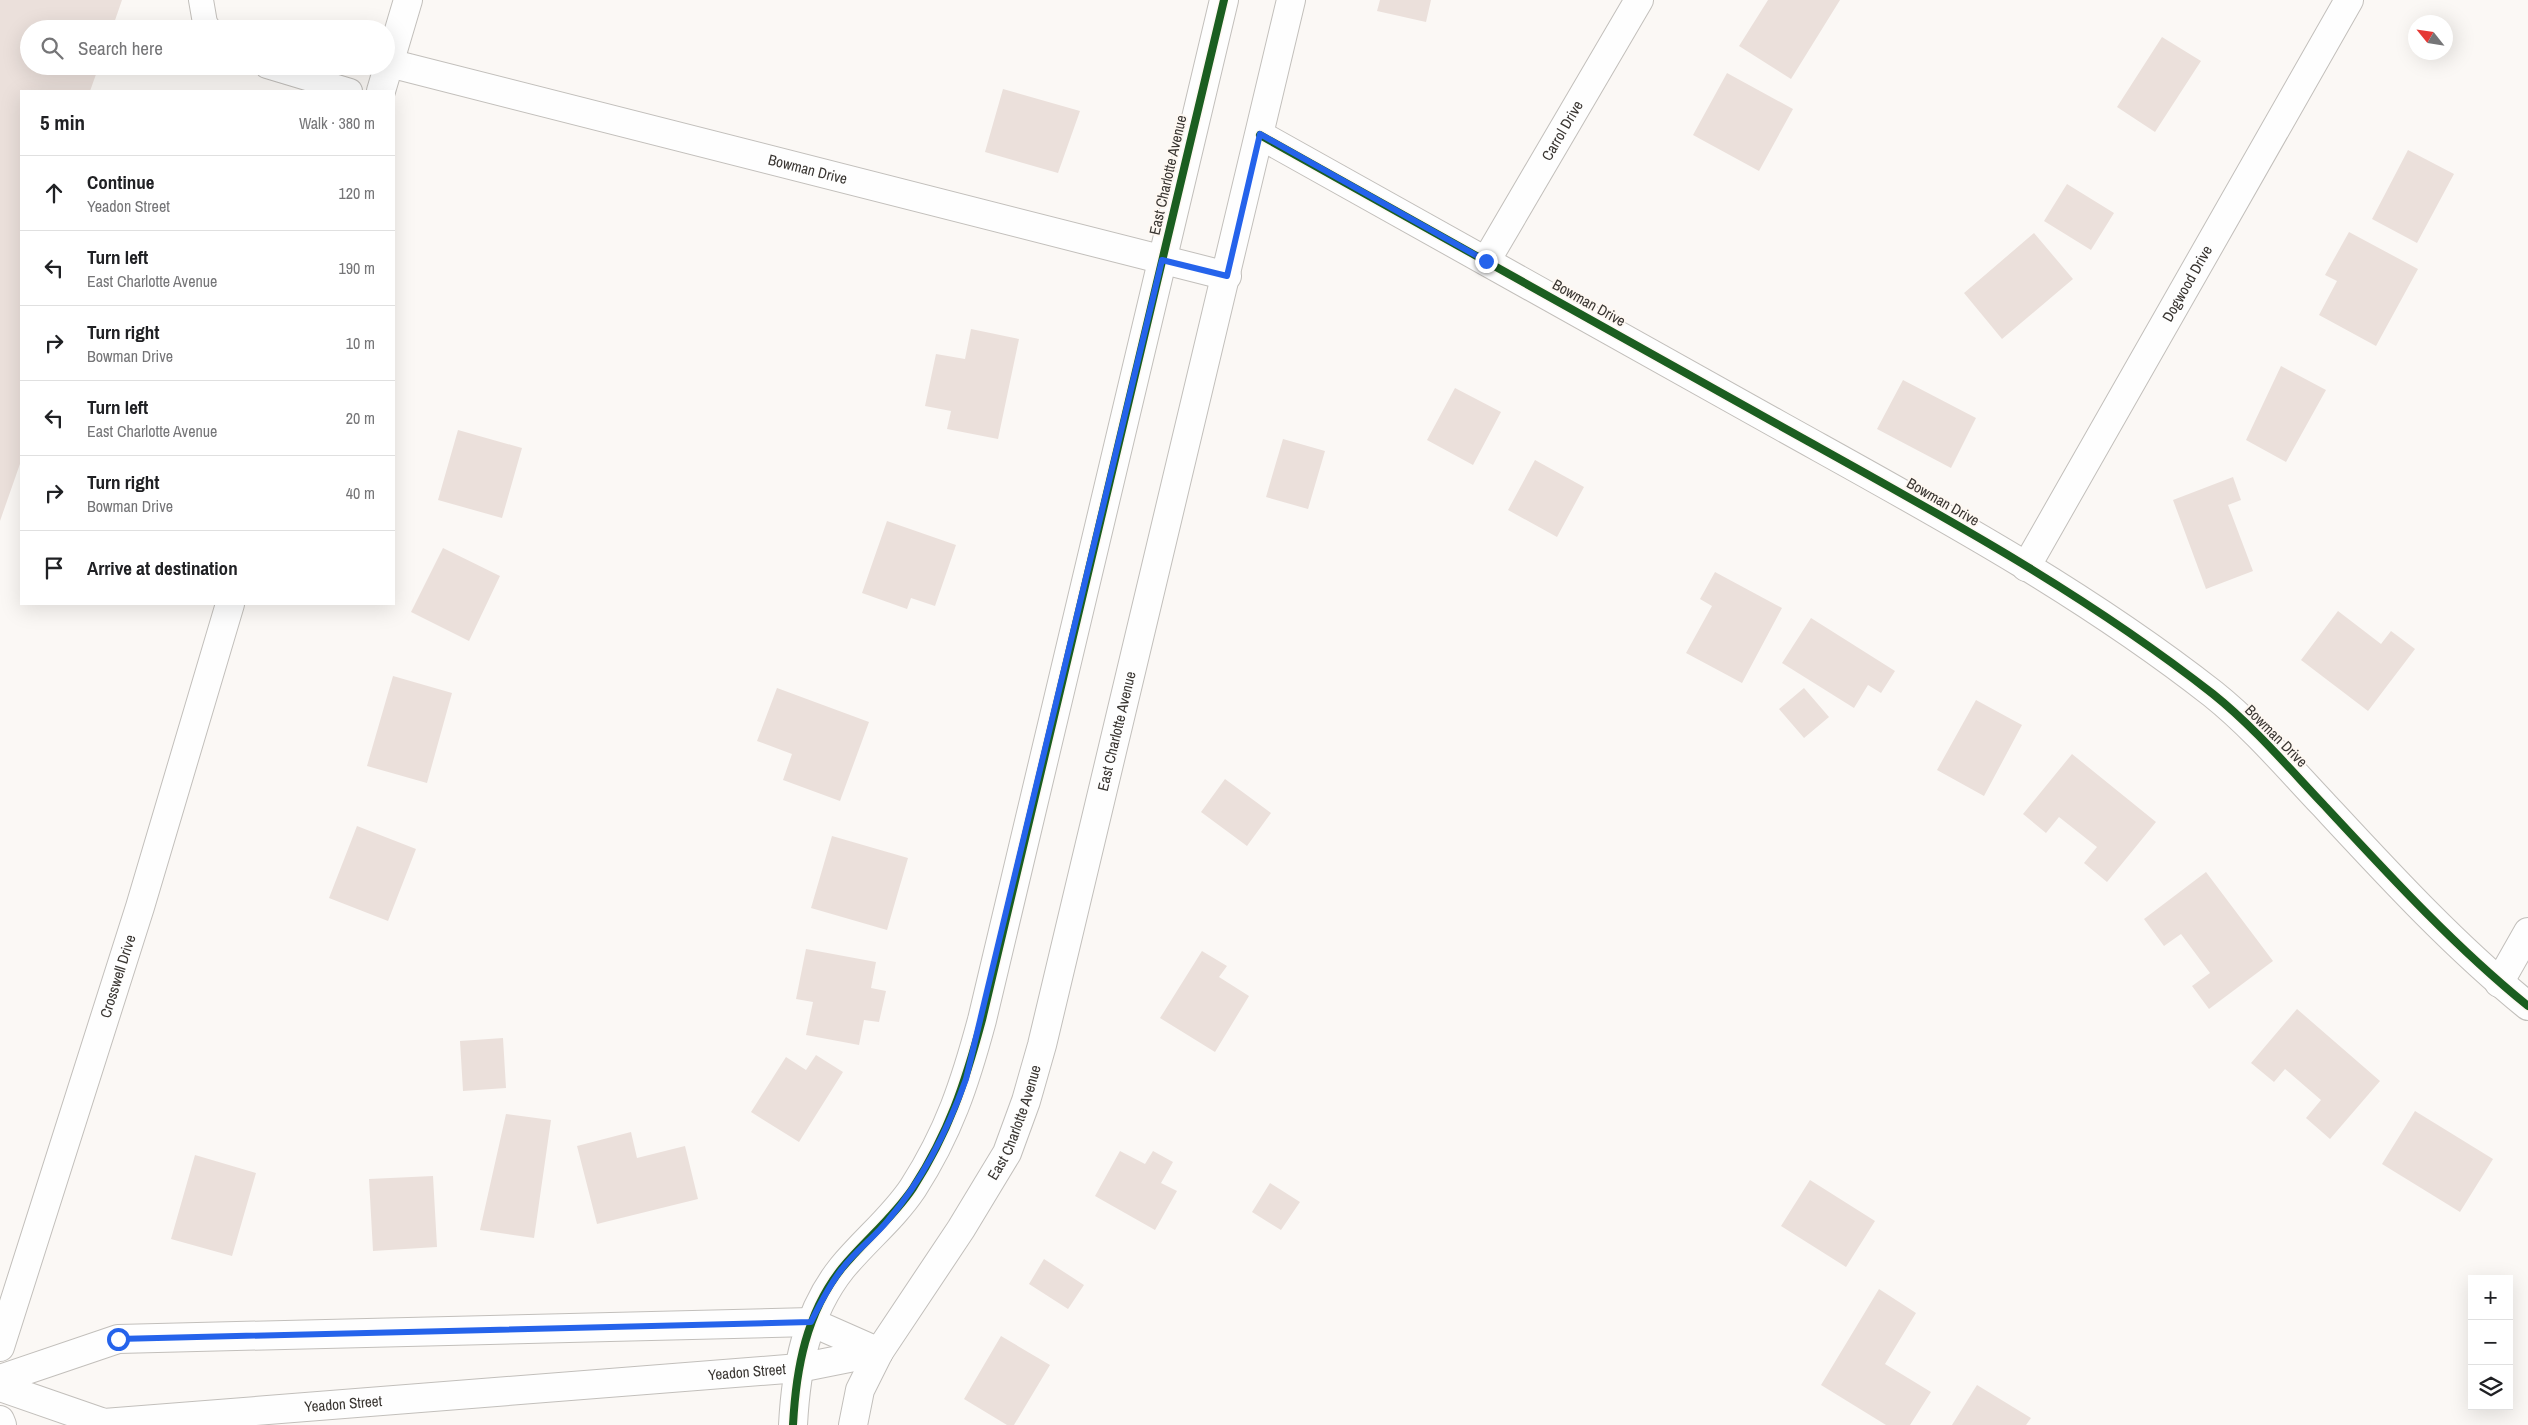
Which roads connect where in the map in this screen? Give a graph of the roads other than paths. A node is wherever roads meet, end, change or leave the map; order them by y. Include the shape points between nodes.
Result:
1 (201, 0) edge
2 (408, 0) edge
3 (1224, 0) edge
4 (1291, 0) edge
5 (1638, 0) edge
6 (2349, 0) edge
7 (204, 20) edge
8 (395, 46) edge
9 (395, 64) edge
10 (297, 75) edge
11 (386, 75) edge
12 (347, 90) edge
13 (381, 90) edge
14 (1260, 134) junction
15 (1162, 260) junction
16 (1486, 261) junction
17 (1227, 276) junction
18 (2026, 567) junction
19 (230, 605) edge
20 (2528, 932) edge
21 (2499, 983) junction
22 (2528, 1006) edge
23 (811, 1322) junction
24 (0, 1347) edge
25 (879, 1352) junction
26 (800, 1368) junction
27 (0, 1379) edge
28 (0, 1387) edge
29 (0, 1420) edge
30 (2, 1425) edge
31 (793, 1425) edge
32 (854, 1425) edge

1 - 7 lane
2 - 8 street
3 - 15 street, East Charlotte Avenue
4 - 14 street, East Charlotte Avenue
5 - 16 street, Carrol Drive
6 - 18 street, Dogwood Drive
9 - 15 street, Bowman Drive
10 - 12 lane
11 - 13 street
14 - 16 street, Bowman Drive
14 - 17 street, East Charlotte Avenue
15 - 17 street, Bowman Drive
15 - 23 street, East Charlotte Avenue via 966,1079 951,1120 913,1188 889,1220 842,1268
16 - 18 street, Bowman Drive via 1892,488
17 - 25 street, East Charlotte Avenue via 1045,1036 1026,1101 1007,1153
18 - 21 street, Bowman Drive via 2134,634 2217,697 2271,748 2389,875
19 - 24 street, Crosswell Drive via 140,907
20 - 21 street
21 - 22 street, Bowman Drive
23 - 25 street
23 - 26 street, East Charlotte Avenue
23 - 27 street via 118,1339
25 - 26 street, Yeadon Street
25 - 32 street, East Charlotte Avenue via 860,1390
26 - 28 street, Yeadon Street via 104,1423
26 - 31 street, East Charlotte Avenue
29 - 30 street

